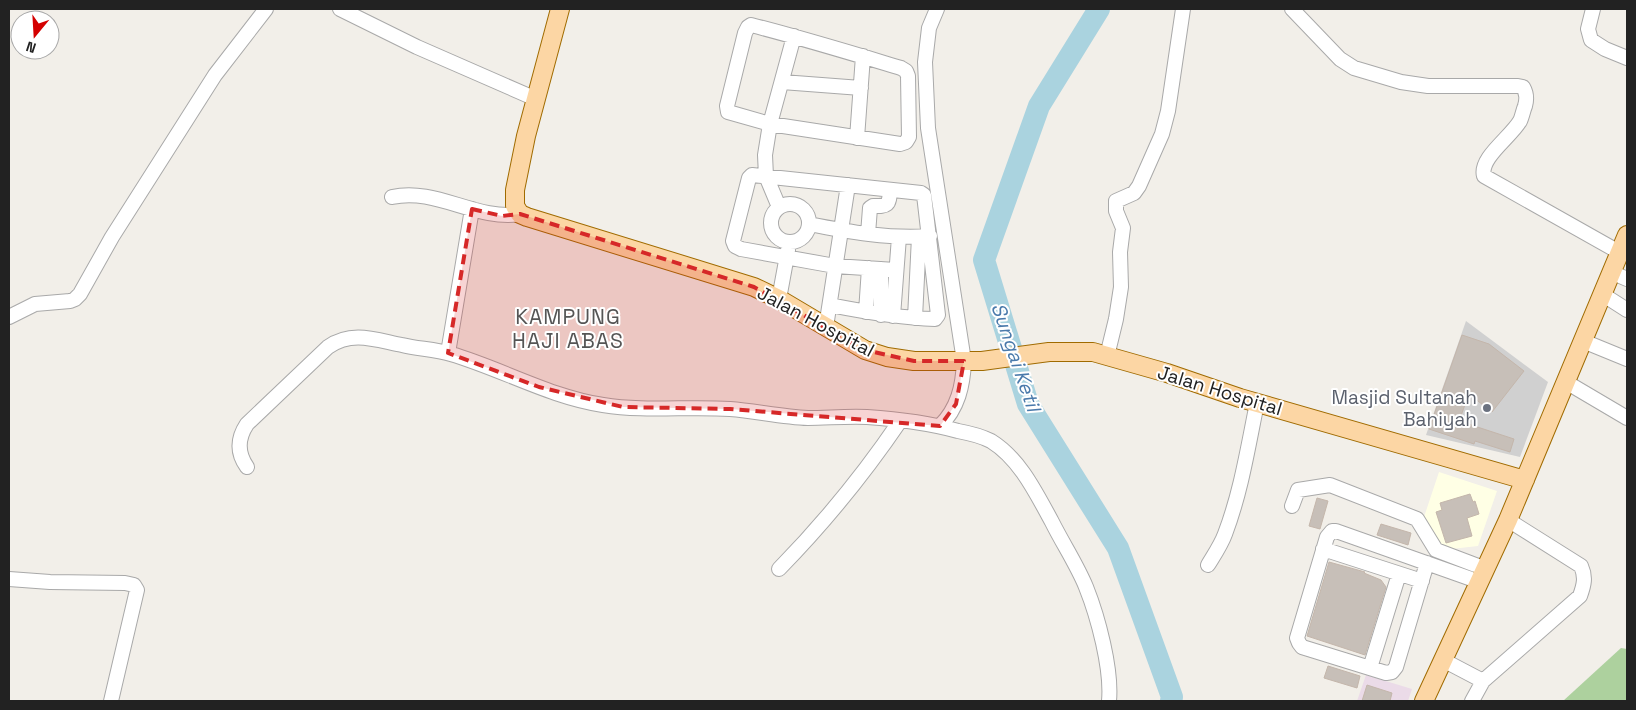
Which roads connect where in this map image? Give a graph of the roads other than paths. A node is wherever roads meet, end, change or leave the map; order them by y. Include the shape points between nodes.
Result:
1 (266, 9) edge
2 (340, 9) edge
3 (560, 9) edge
4 (937, 9) edge
5 (1183, 9) edge
6 (1292, 9) edge
7 (1593, 9) edge
8 (794, 36) junction
9 (863, 56) junction
10 (1627, 58) edge
11 (782, 82) junction
12 (861, 88) junction
13 (536, 99) junction
14 (770, 124) junction
15 (858, 138) junction
16 (766, 176) junction
17 (848, 185) junction
18 (890, 190) junction
19 (392, 197) dead end
20 (779, 206) junction
21 (472, 209) junction
22 (520, 214) junction
23 (809, 224) junction
24 (841, 230) junction
25 (868, 234) junction
26 (1627, 235) edge
27 (924, 236) junction
28 (899, 237) junction
29 (790, 242) junction
30 (1619, 252) junction
31 (786, 258) junction
32 (835, 266) junction
33 (882, 269) junction
34 (1619, 276) edge
35 (1602, 294) junction
36 (779, 299) junction
37 (830, 305) junction
38 (1627, 310) edge
39 (866, 312) junction
40 (887, 315) junction
41 (9, 317) edge
42 (915, 318) junction
43 (826, 327) junction
44 (1583, 341) junction
45 (448, 353) junction
46 (1107, 356) junction
47 (1627, 357) edge
48 (964, 361) junction
49 (1566, 382) junction
50 (1257, 403) junction
51 (1627, 418) edge
52 (900, 421) junction
53 (940, 426) junction
54 (248, 467) dead end
55 (1525, 480) junction
56 (1292, 506) dead end
57 (1508, 520) junction
58 (1323, 549) junction
59 (1427, 563) junction
60 (1208, 565) dead end
61 (779, 569) dead end
62 (1399, 574) junction
63 (1483, 575) junction
64 (9, 579) edge
65 (1422, 581) junction
66 (1443, 660) junction
67 (1370, 668) junction
68 (1483, 681) junction
69 (111, 701) edge
70 (1109, 701) edge
71 (1424, 701) edge
72 (1472, 701) edge

1 - 41 street via 215,75 112,236 80,294 70,301 35,304
2 - 13 street
3 - 13 main road
4 - 48 street via 929,28 924,62 928,128
5 - 46 street via 1172,94 1162,134 1139,186 1134,193 1116,201 1123,228 1121,287
6 - 30 street via 1340,59 1354,68 1428,86 1523,88 1526,100 1520,120 1486,162 1484,176
7 - 10 street via 1588,29 1591,40
8 - 9 street
8 - 11 street
8 - 14 street via 751,25 745,33 727,110
9 - 12 street
9 - 15 street via 906,71 909,137 900,144
11 - 12 street
11 - 14 street
12 - 15 street
13 - 22 main road via 515,190 515,206
14 - 15 street
14 - 16 street via 765,155
16 - 17 street
16 - 20 street
16 - 31 street via 756,174 749,178 733,241 741,249
17 - 18 street
17 - 24 street
18 - 25 street via 888,204 870,208
18 - 27 street via 924,195
19 - 21 street via 425,196
20 - 23 street via 796,204 803,208
20 - 29 street via 773,212 771,228 775,235
21 - 22 street via 502,216
21 - 45 street
22 - 36 main road, Jalan Hospital via 745,284
23 - 24 street
23 - 29 street via 803,237
24 - 25 street
24 - 32 street
25 - 28 street
26 - 30 main road
27 - 28 street
27 - 42 street
27 - 42 street via 938,315 935,319
28 - 33 street
29 - 31 street
30 - 34 main road
31 - 32 street
31 - 36 street
32 - 33 street
32 - 37 street
33 - 39 street
33 - 40 street
34 - 35 main road
35 - 38 street
35 - 44 main road
36 - 43 main road, Jalan Hospital
37 - 39 street
37 - 43 street
39 - 40 street
40 - 42 street
43 - 48 main road, Jalan Hospital via 865,350 887,358
44 - 47 street
44 - 49 main road
45 - 52 street via 539,387 603,405 730,409 800,418 865,417
45 - 54 street via 363,337 336,342 247,424 240,436 239,448
46 - 48 main road, Jalan Hospital via 1093,352 1049,352
46 - 50 main road, Jalan Hospital
48 - 53 street via 956,404
49 - 51 street
49 - 55 main road
50 - 55 main road, Jalan Hospital
50 - 60 street via 1236,499 1224,536
52 - 53 street
52 - 61 street via 875,459
53 - 70 street via 988,439 1014,460 1035,491 1086,587 1102,638
55 - 57 main road
56 - 63 street via 1298,490 1330,485 1416,520 1436,550
57 - 63 main road
57 - 68 street via 1581,566 1584,586 1580,596
58 - 59 street via 1330,533 1336,531
58 - 62 street
58 - 67 street via 1297,638 1302,647
59 - 63 street
59 - 65 street
62 - 65 street
62 - 67 street
63 - 66 main road
64 - 69 street via 134,585 137,590
65 - 67 street via 1396,667 1386,673
66 - 68 street
66 - 71 main road
68 - 72 street

